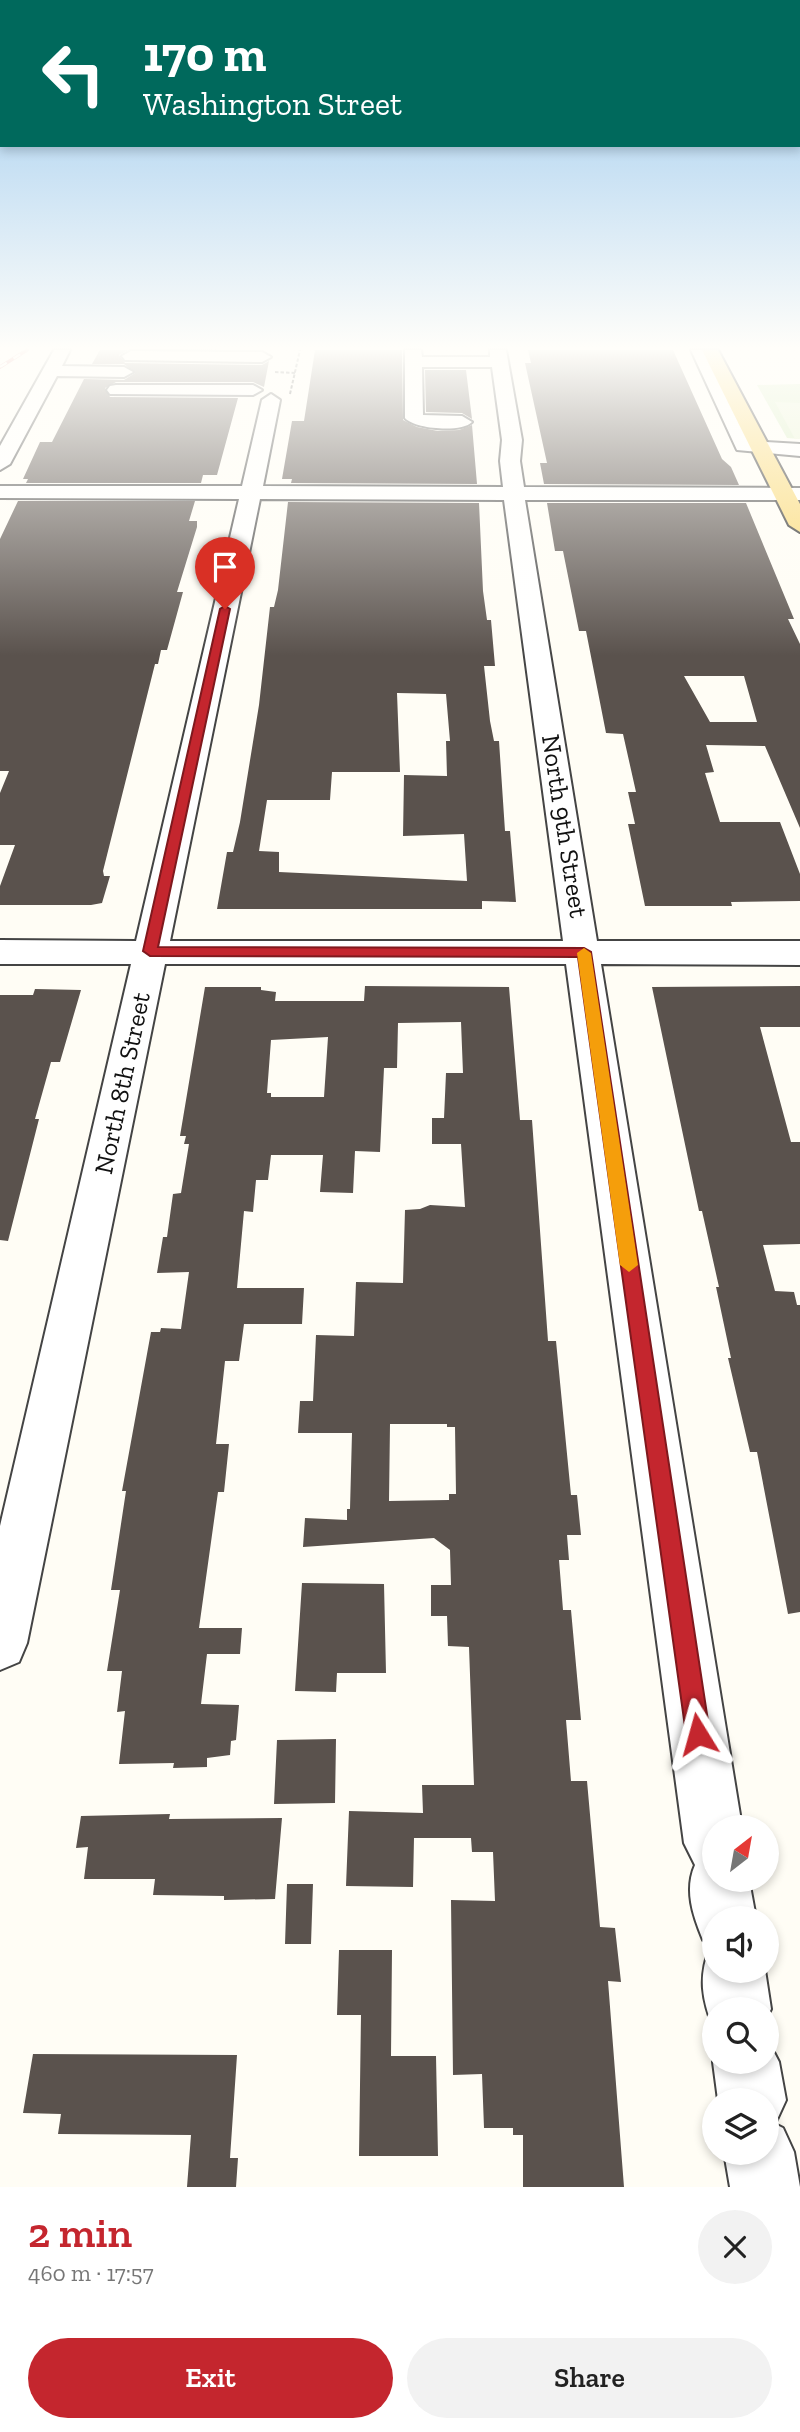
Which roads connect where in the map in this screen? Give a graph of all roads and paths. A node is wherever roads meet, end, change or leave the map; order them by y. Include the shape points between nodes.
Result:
1 (259, 452) edge
2 (511, 452) edge
3 (761, 452) edge
4 (0, 492) edge
5 (251, 492) junction
6 (514, 494) junction
7 (792, 494) edge
8 (800, 524) edge
9 (150, 951) junction
10 (0, 952) edge
11 (584, 952) junction
12 (800, 953) edge
13 (0, 1643) edge
14 (710, 1815) edge
15 (762, 2165) edge
16 (765, 2187) edge

1 - 5 street, North 8th Street
2 - 6 street, North 9th Street
3 - 7 main road
4 - 5 street
5 - 6 street
5 - 9 street, North 8th Street
6 - 7 street
6 - 11 street, North 9th Street
7 - 8 main road
9 - 10 street
9 - 11 street
9 - 13 street, North 8th Street
11 - 12 street
11 - 14 street, North 9th Street
15 - 16 street

